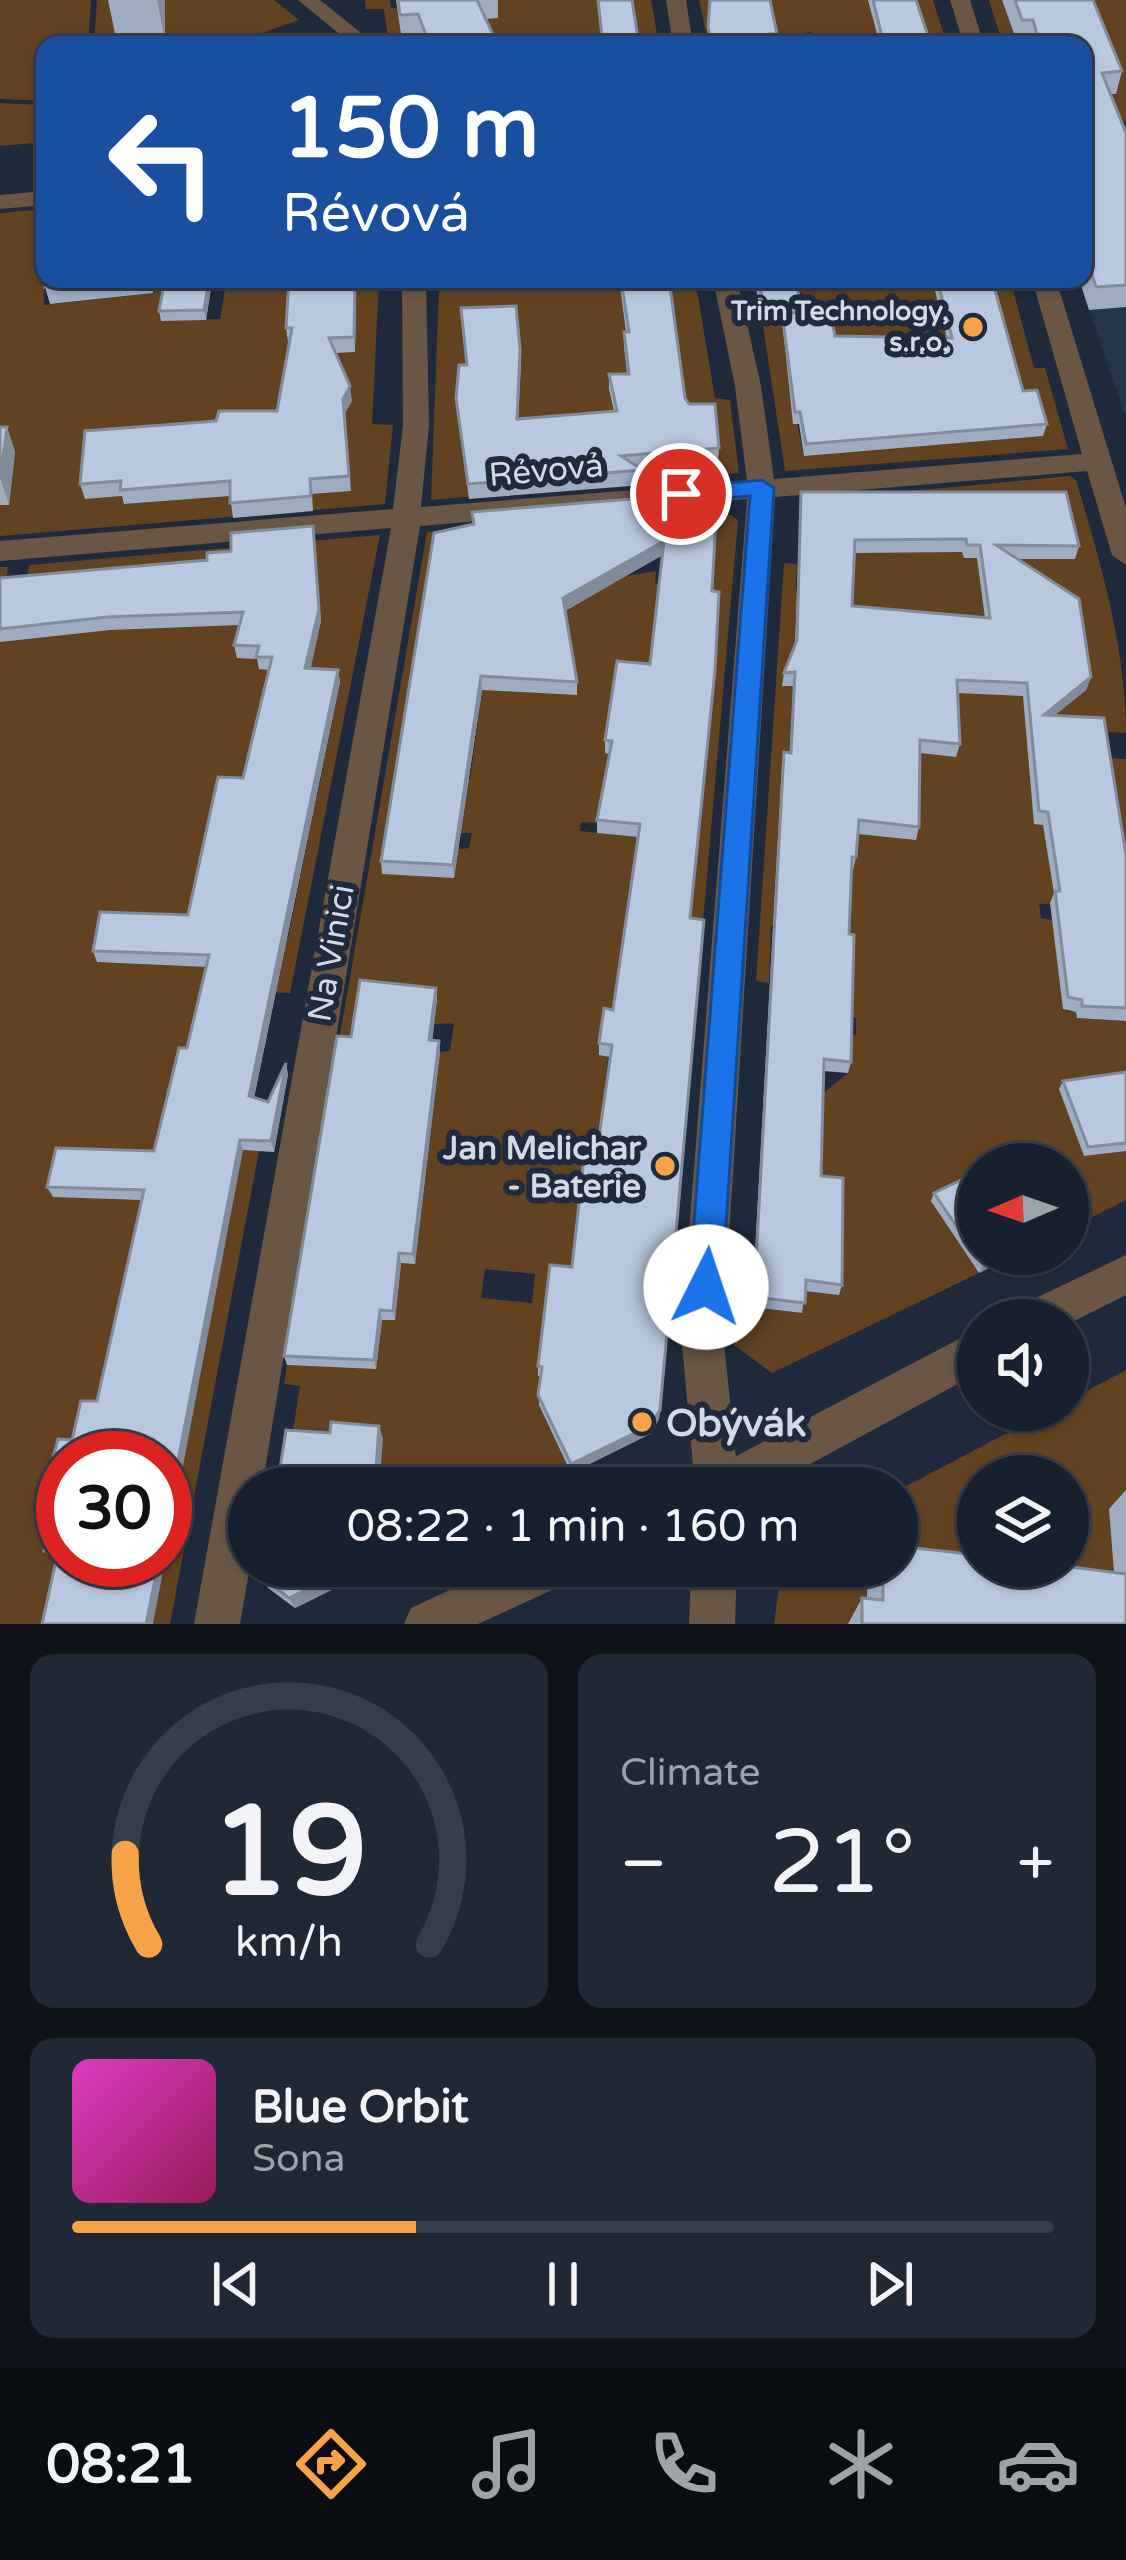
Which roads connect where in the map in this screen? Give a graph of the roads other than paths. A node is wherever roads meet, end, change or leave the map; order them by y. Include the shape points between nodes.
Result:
1 (308, 0) edge
2 (676, 0) edge
3 (960, 0) edge
4 (354, 36) edge
5 (682, 36) edge
6 (971, 36) edge
7 (36, 199) edge
8 (0, 202) edge
9 (414, 288) edge
10 (727, 288) edge
11 (1047, 288) edge
12 (1099, 460) junction
13 (762, 488) junction
14 (407, 517) junction
15 (0, 551) edge
16 (1126, 554) edge
17 (1126, 1274) edge
18 (1076, 1299) edge
19 (957, 1361) edge
20 (718, 1467) edge
21 (759, 1467) edge
22 (507, 1587) edge
23 (713, 1587) edge
24 (217, 1624) edge
25 (427, 1624) edge
26 (712, 1624) edge

1 - 4 street
2 - 5 street
3 - 6 street
7 - 8 street
9 - 14 street, Na Vinici via 416,425
10 - 13 street
11 - 12 street
12 - 13 street, Révová
12 - 16 street
13 - 14 street, Révová
13 - 20 street via 703,1334
14 - 15 street, Révová
14 - 24 street, Na Vinici
17 - 18 street
19 - 21 street
22 - 25 street
23 - 26 street

